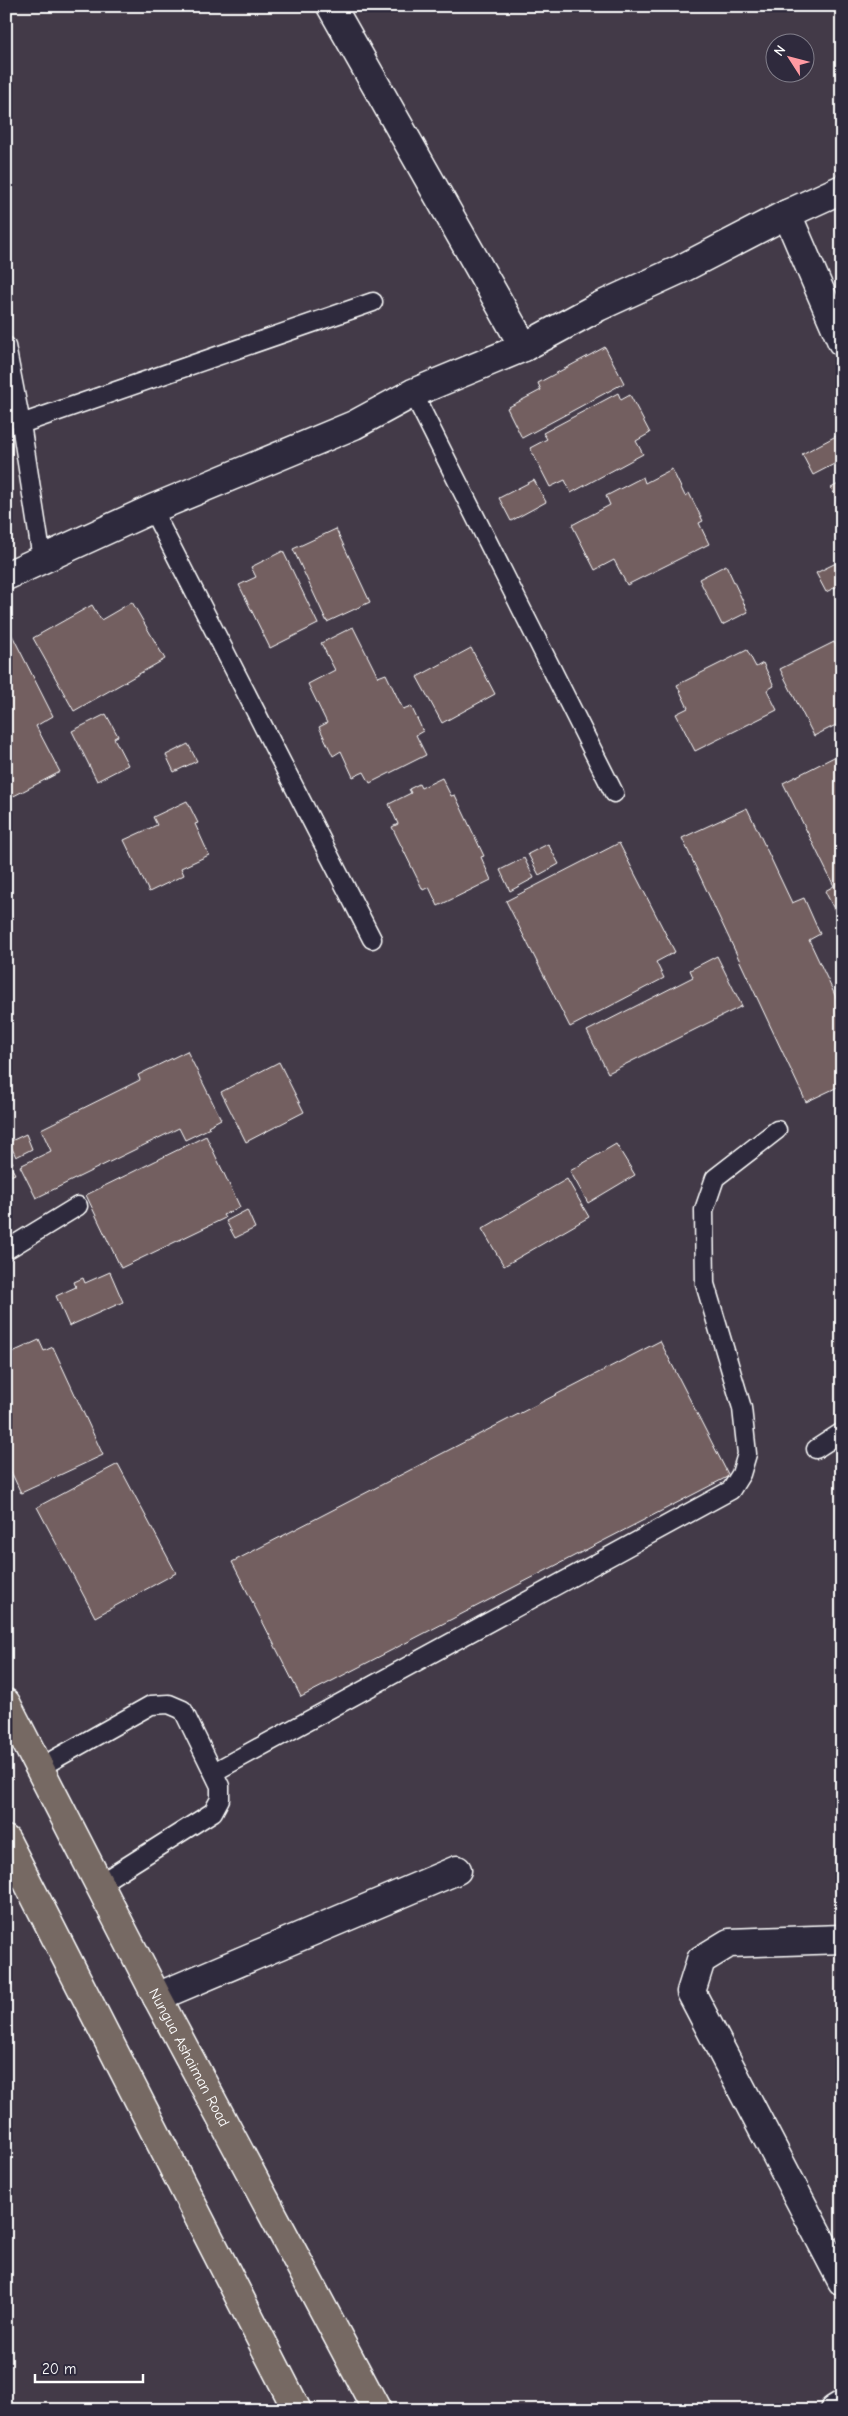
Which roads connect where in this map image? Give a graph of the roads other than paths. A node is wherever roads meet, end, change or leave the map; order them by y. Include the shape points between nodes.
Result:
1 (331, 6) edge
2 (842, 189) edge
3 (787, 214) junction
4 (373, 302) dead end
5 (842, 342) edge
6 (6, 346) edge
7 (524, 347) junction
8 (413, 394) junction
9 (21, 424) junction
10 (152, 509) junction
11 (42, 559) junction
12 (6, 576) edge
13 (614, 792) dead end
14 (372, 939) dead end
15 (777, 1130) dead end
16 (78, 1206) dead end
17 (6, 1250) edge
18 (842, 1432) edge
19 (816, 1449) dead end
20 (6, 1703) edge
21 (39, 1768) junction
22 (214, 1772) junction
23 (6, 1840) edge
24 (457, 1870) dead end
25 (99, 1884) junction
26 (842, 1939) edge
27 (157, 1996) junction
28 (842, 2281) edge
29 (842, 2405) edge
30 (297, 2410) edge
31 (378, 2410) edge
32 (834, 2410) edge

1 - 7 street
2 - 3 street
3 - 5 street
3 - 7 street
4 - 9 lane
6 - 9 lane
7 - 8 street
8 - 10 street via 354,425
8 - 13 lane
9 - 11 lane
10 - 11 street
10 - 14 lane
11 - 12 street
15 - 22 lane via 715,1178 704,1210 705,1284 742,1408 747,1454 732,1490
16 - 17 lane
18 - 19 lane
20 - 21 main road, Nungua Ashaiman Road
21 - 22 lane via 151,1705 169,1704 183,1710
21 - 25 main road, Nungua Ashaiman Road
22 - 25 lane via 220,1786 220,1799 213,1812
23 - 30 main road
24 - 27 street
25 - 27 main road, Nungua Ashaiman Road
26 - 28 street via 729,1943 701,1960 691,1992
27 - 31 main road, Nungua Ashaiman Road
29 - 32 street

